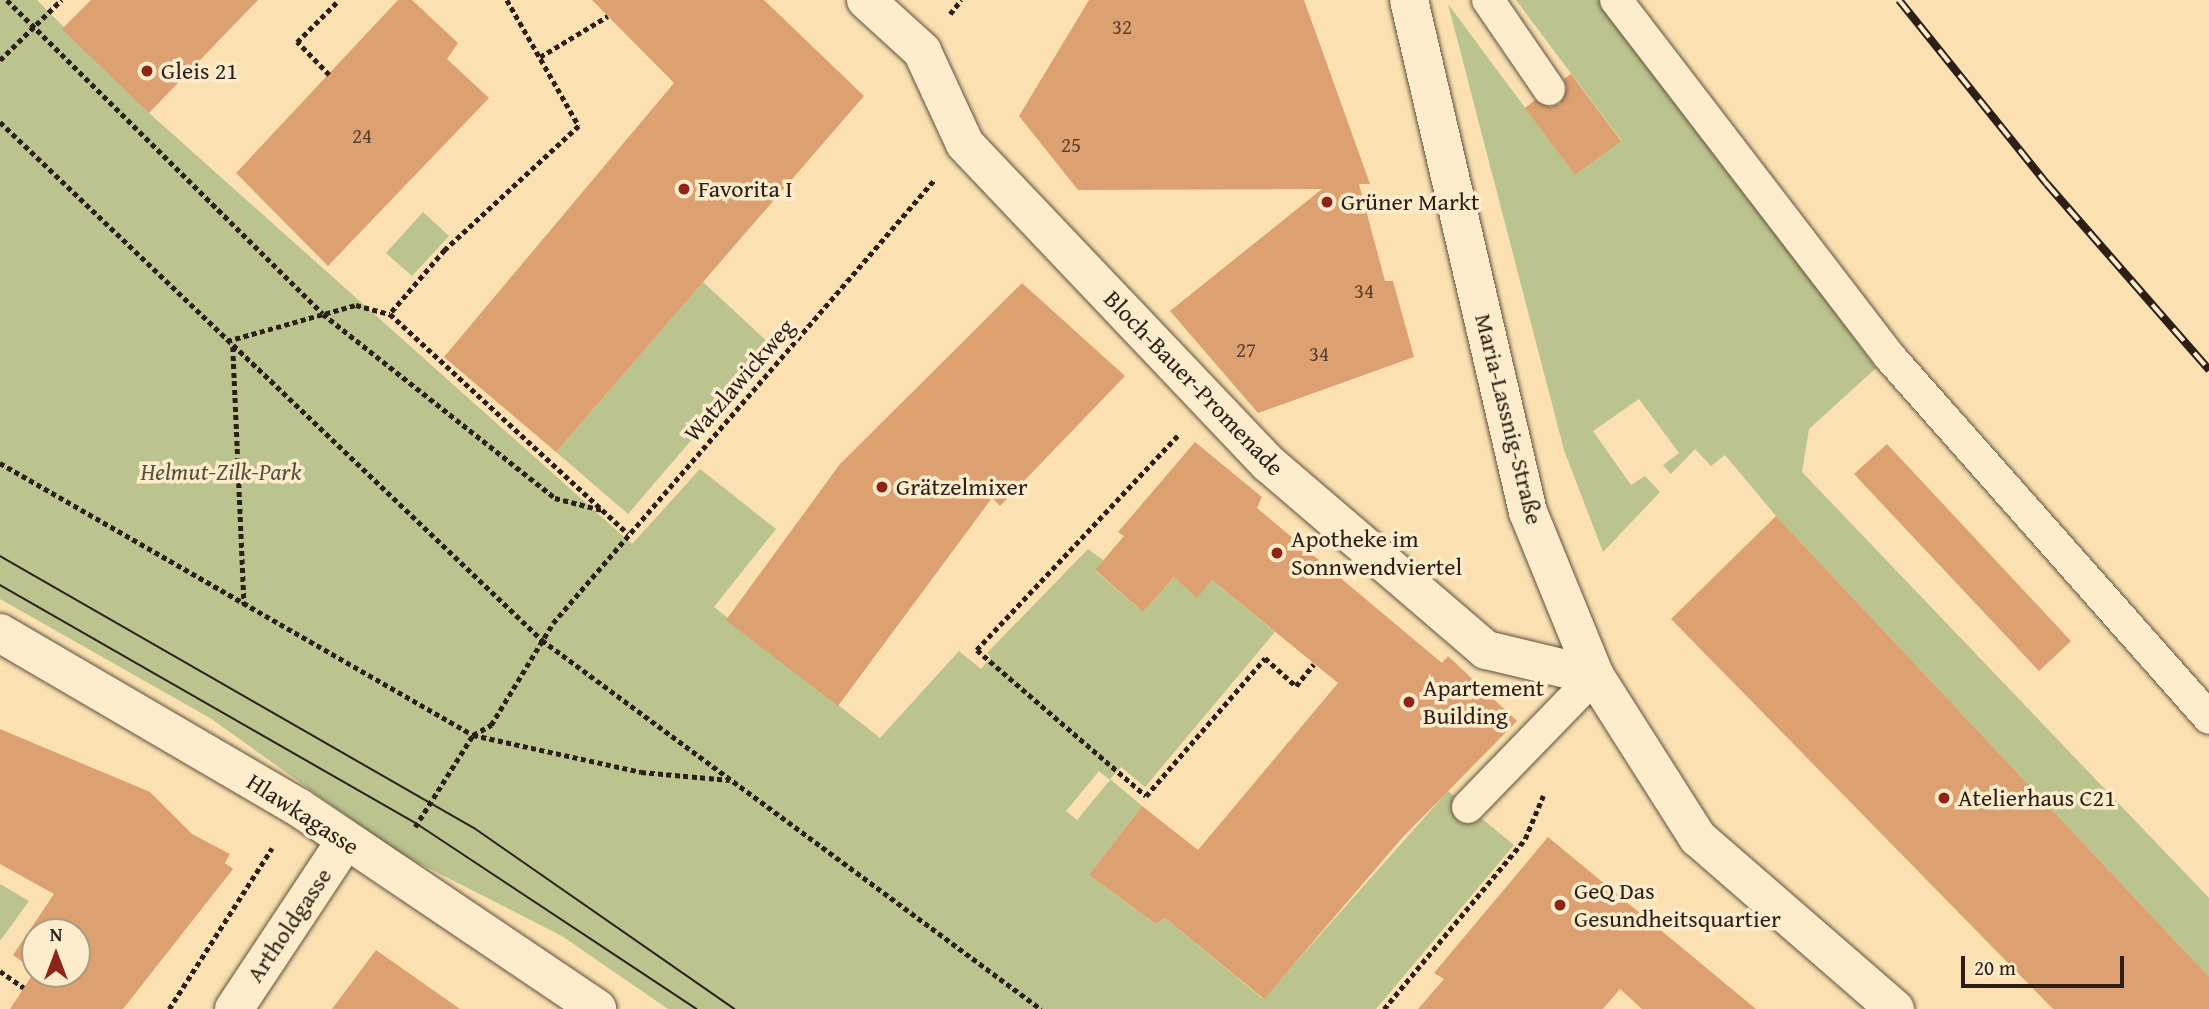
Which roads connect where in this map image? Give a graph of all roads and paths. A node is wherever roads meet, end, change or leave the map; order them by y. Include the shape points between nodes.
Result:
1 (7, 0) edge
2 (61, 0) edge
3 (338, 0) edge
4 (507, 0) edge
5 (866, 0) edge
6 (1409, 0) edge
7 (1488, 0) edge
8 (1616, 0) edge
9 (608, 16) dead end
10 (34, 27) junction
11 (540, 57) junction
12 (0, 60) edge
13 (329, 75) dead end
14 (1549, 89) dead end
15 (0, 122) edge
16 (965, 144) junction
17 (323, 314) junction
18 (390, 314) junction
19 (227, 341) junction
20 (233, 347) junction
21 (1210, 402) junction
22 (0, 463) edge
23 (602, 510) junction
24 (628, 534) junction
25 (244, 604) junction
26 (0, 633) edge
27 (542, 640) junction
28 (1314, 664) dead end
29 (1595, 676) junction
30 (2209, 718) edge
31 (473, 735) junction
32 (731, 780) junction
33 (1546, 789) dead end
34 (298, 807) junction
35 (1468, 807) dead end
36 (345, 841) junction
37 (387, 870) junction
38 (0, 971) edge
39 (21, 986) edge
40 (169, 1009) edge
41 (234, 1009) edge
42 (597, 1009) edge
43 (1041, 1009) edge
44 (1384, 1009) edge
45 (1895, 1009) edge

1 - 10 path
2 - 10 path
3 - 13 path via 297,42
4 - 11 path
5 - 16 street, Bloch-Bauer-Promenade via 922,51
6 - 29 street, Maria-Lassnig-Straße via 1528,512
7 - 14 lane
8 - 30 lane via 1889,356
9 - 11 path
10 - 12 path
10 - 17 path
11 - 18 path via 579,126 445,250
15 - 19 path
16 - 21 street, Bloch-Bauer-Promenade
16 - 24 path, Watzlawickweg
17 - 18 path via 356,305
17 - 19 path
17 - 23 path via 555,498
18 - 23 path
19 - 20 path
20 - 25 path
20 - 27 path
21 - 28 path via 977,650 1146,796 1265,658 1296,686
21 - 29 street, Bloch-Bauer-Promenade via 1269,464 1486,650
22 - 25 path
23 - 24 path
24 - 27 path, Watzlawickweg
25 - 31 path
26 - 34 street, Hlawkagasse
27 - 31 path, Watzlawickweg via 491,725
27 - 32 path
29 - 35 lane
29 - 45 street, Maria-Lassnig-Straße via 1698,838
31 - 32 path via 640,772
31 - 37 path, Watzlawickweg
32 - 43 path
33 - 44 path via 1525,839
34 - 36 street, Hlawkagasse
34 - 40 path
36 - 37 street, Hlawkagasse
36 - 41 street, Artholdgasse
37 - 42 street, Hlawkagasse
38 - 39 path

